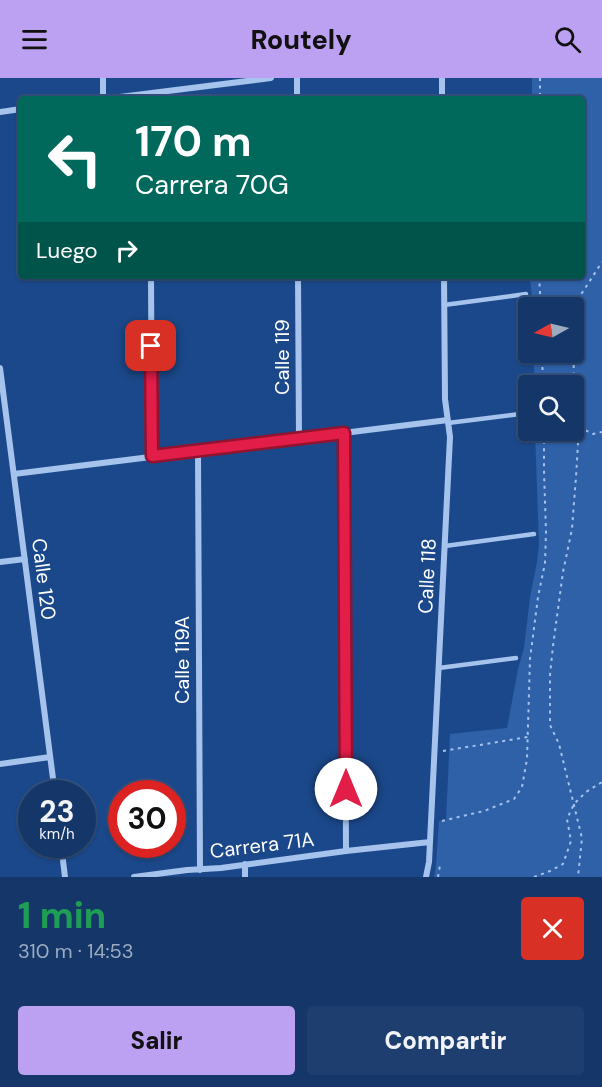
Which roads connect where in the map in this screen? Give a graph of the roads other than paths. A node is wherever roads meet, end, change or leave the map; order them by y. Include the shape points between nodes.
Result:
1 (103, 78) edge
2 (271, 78) edge
3 (297, 78) edge
4 (442, 78) edge
5 (249, 79) edge
6 (104, 96) edge
7 (150, 96) edge
8 (297, 96) edge
9 (442, 96) edge
10 (18, 110) edge
11 (0, 112) edge
12 (151, 279) edge
13 (298, 279) edge
14 (444, 279) edge
15 (526, 294) dead end
16 (444, 305) junction
17 (0, 368) edge
18 (518, 414) edge
19 (448, 421) junction
20 (344, 433) junction
21 (299, 438) junction
22 (198, 451) junction
23 (152, 456) junction
24 (14, 474) junction
25 (534, 534) dead end
26 (444, 546) junction
27 (25, 559) junction
28 (0, 562) edge
29 (516, 658) dead end
30 (439, 668) junction
31 (50, 757) junction
32 (0, 764) edge
33 (53, 780) edge
34 (430, 842) junction
35 (346, 851) junction
36 (63, 858) edge
37 (245, 864) junction
38 (200, 870) junction
39 (65, 877) edge
40 (134, 877) edge
41 (245, 877) edge
42 (426, 877) edge

1 - 6 street
2 - 5 street
3 - 8 street
4 - 9 street
5 - 7 street
10 - 11 street
12 - 23 street
13 - 21 street, Calle 119
14 - 16 street, Calle 118
15 - 16 lane
16 - 19 street, Calle 118
17 - 24 street, Calle 120
18 - 19 lane
19 - 20 street
19 - 26 street, Calle 118
20 - 21 street
20 - 35 street
21 - 22 street
22 - 23 street
22 - 38 street, Calle 119A
23 - 24 street
24 - 27 street, Calle 120
25 - 26 lane
26 - 30 street, Calle 118
27 - 28 street
27 - 31 street, Calle 120
29 - 30 lane
30 - 34 street, Calle 118
31 - 32 street
31 - 33 street, Calle 120
34 - 35 street, Carrera 71A
34 - 42 street, Calle 118
35 - 37 street, Carrera 71A
36 - 39 street
37 - 38 street, Carrera 71A
37 - 41 street
38 - 40 street, Carrera 71A

